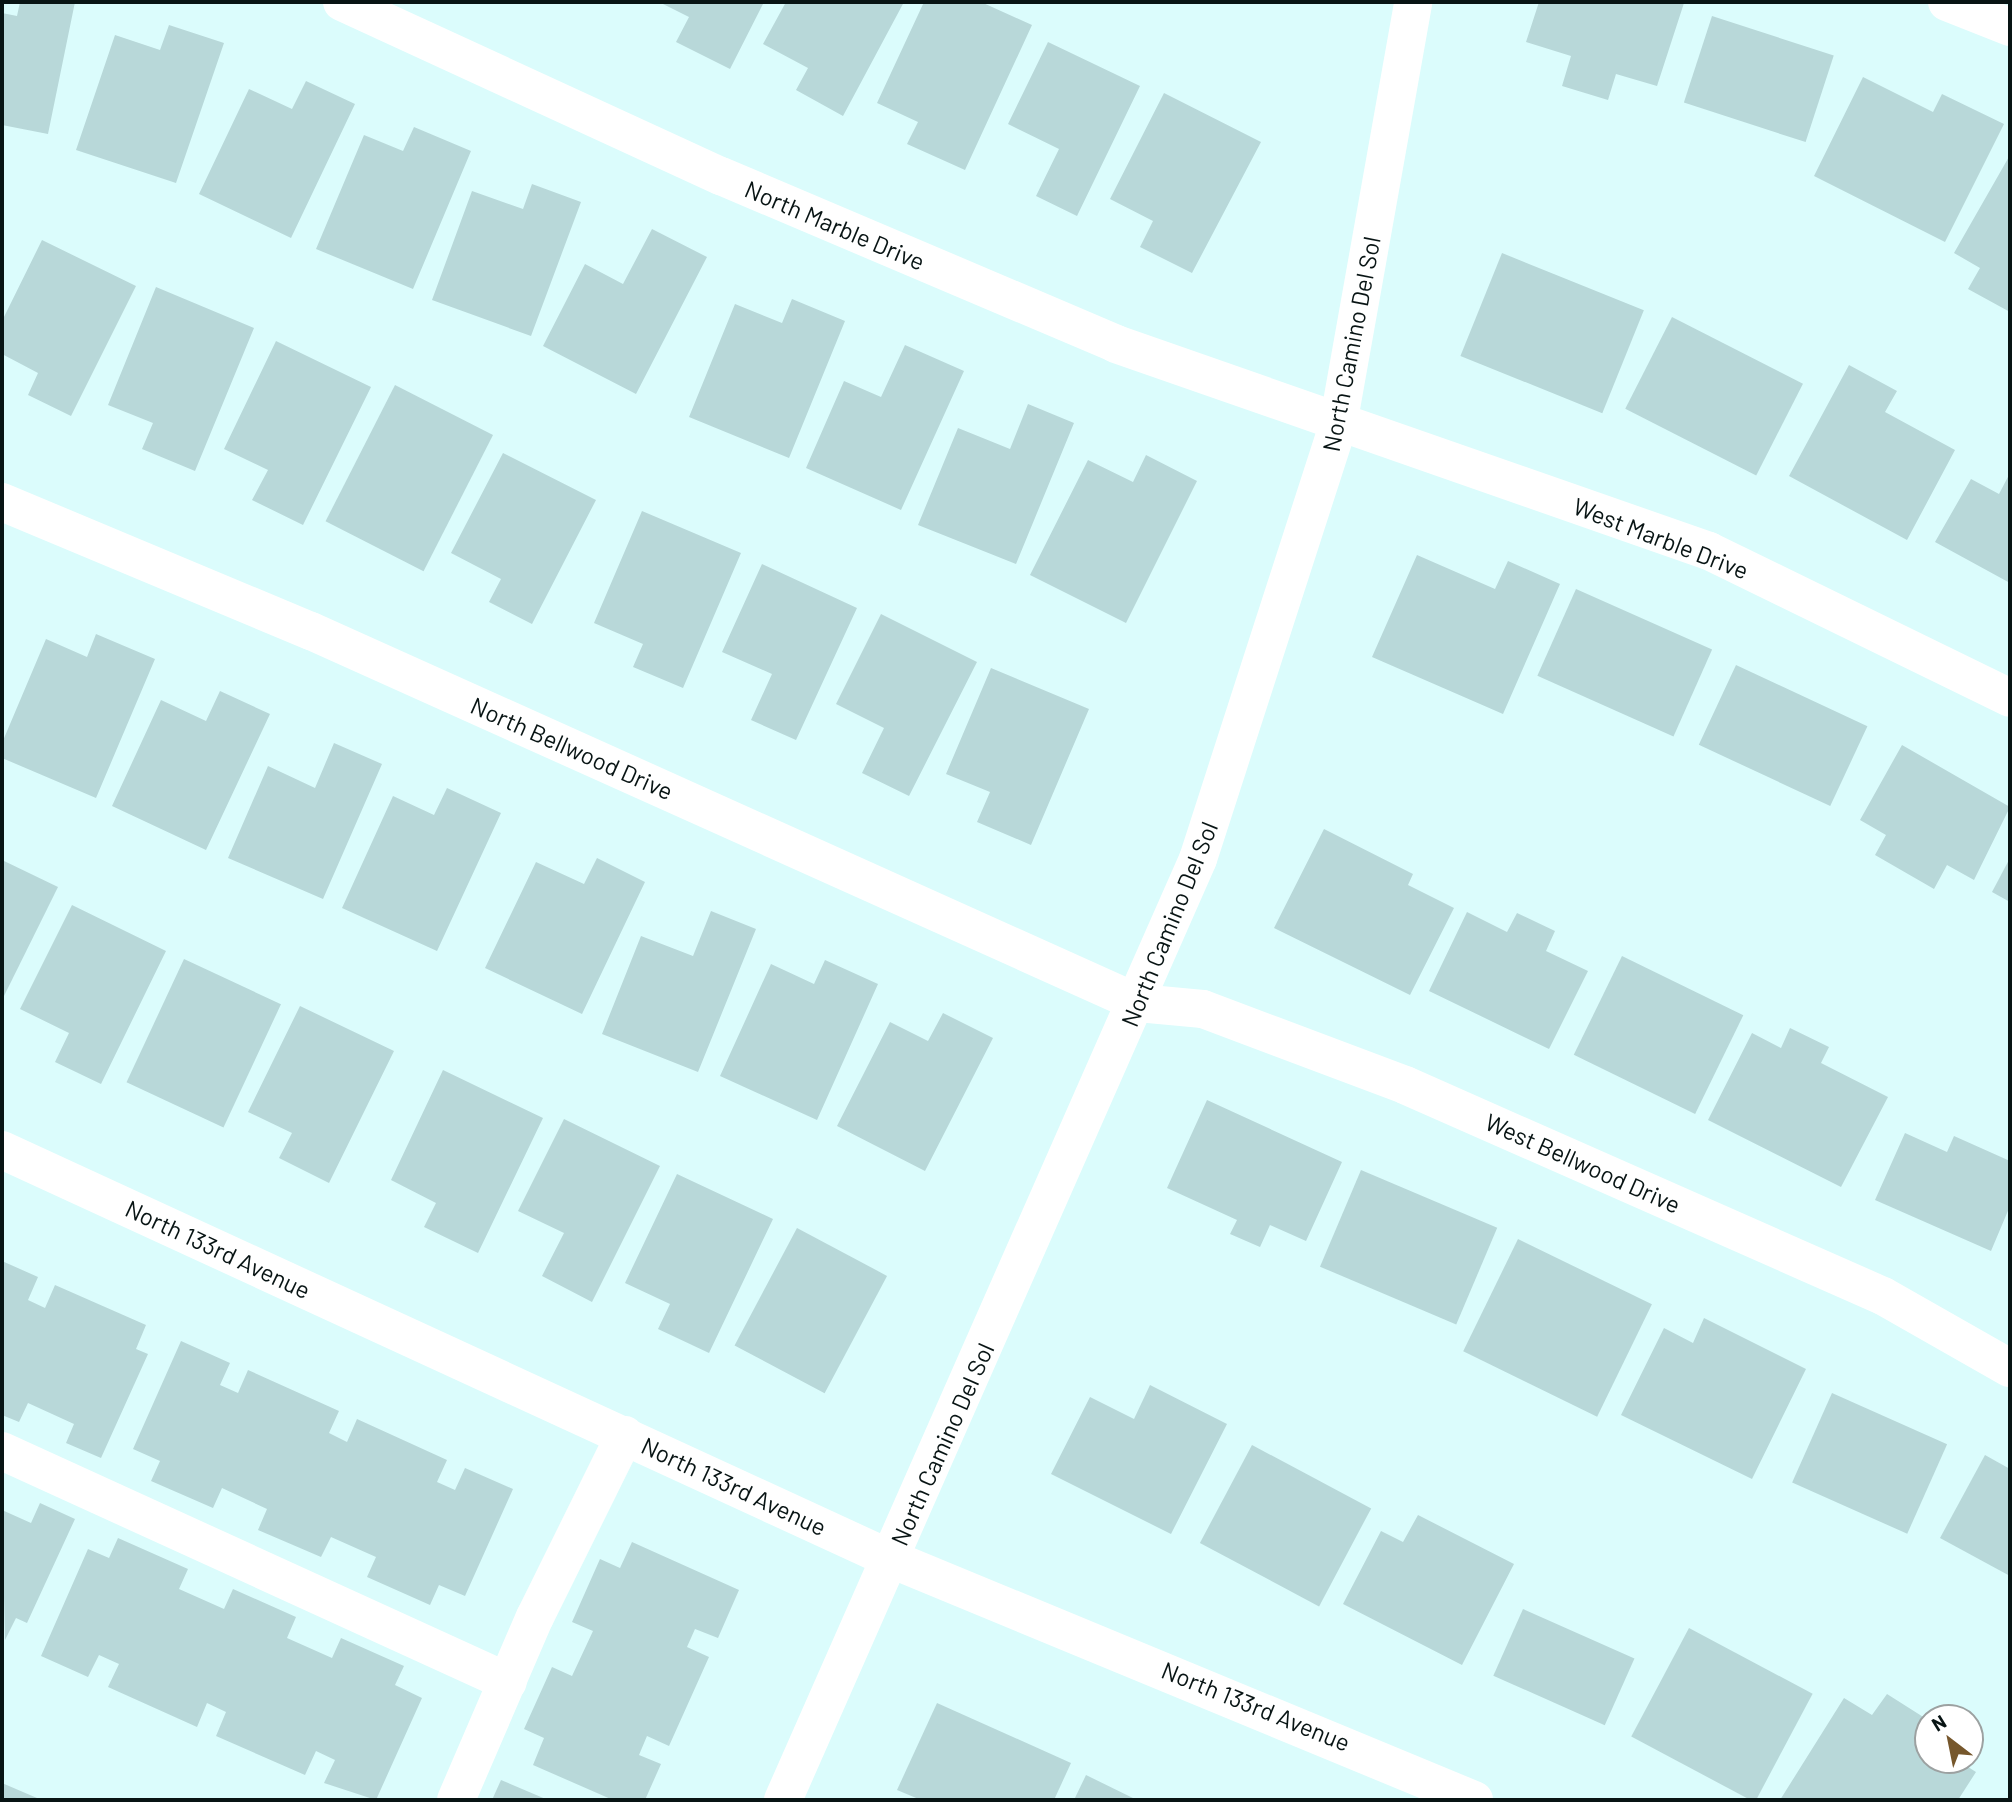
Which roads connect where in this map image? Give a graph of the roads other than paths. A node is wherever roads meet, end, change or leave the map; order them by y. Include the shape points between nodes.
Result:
1 (342, 2) edge
2 (1413, 2) edge
3 (1947, 2) edge
4 (2010, 27) edge
5 (1338, 425) junction
6 (2, 502) edge
7 (2010, 698) edge
8 (1138, 1003) junction
9 (2, 1150) edge
10 (2010, 1368) edge
11 (625, 1435) junction
12 (2, 1451) edge
13 (891, 1559) junction
14 (508, 1682) junction
15 (456, 1800) edge
16 (783, 1800) edge
17 (1475, 1800) edge

1 - 5 street, North Marble Drive via 721,176 1090,334
2 - 5 street, North Camino Del Sol
3 - 4 street
5 - 7 street, West Marble Drive via 1709,551
5 - 8 street, North Camino Del Sol via 1198,859
6 - 8 street, North Bellwood Drive via 311,631
8 - 10 street, West Bellwood Drive via 1203,1009 1405,1085 1883,1296
8 - 13 street, North Camino Del Sol
9 - 11 street, North 133rd Avenue
11 - 13 street, North 133rd Avenue
11 - 14 street
12 - 14 street
13 - 16 street, North Camino Del Sol
13 - 17 street, North 133rd Avenue
14 - 15 street

